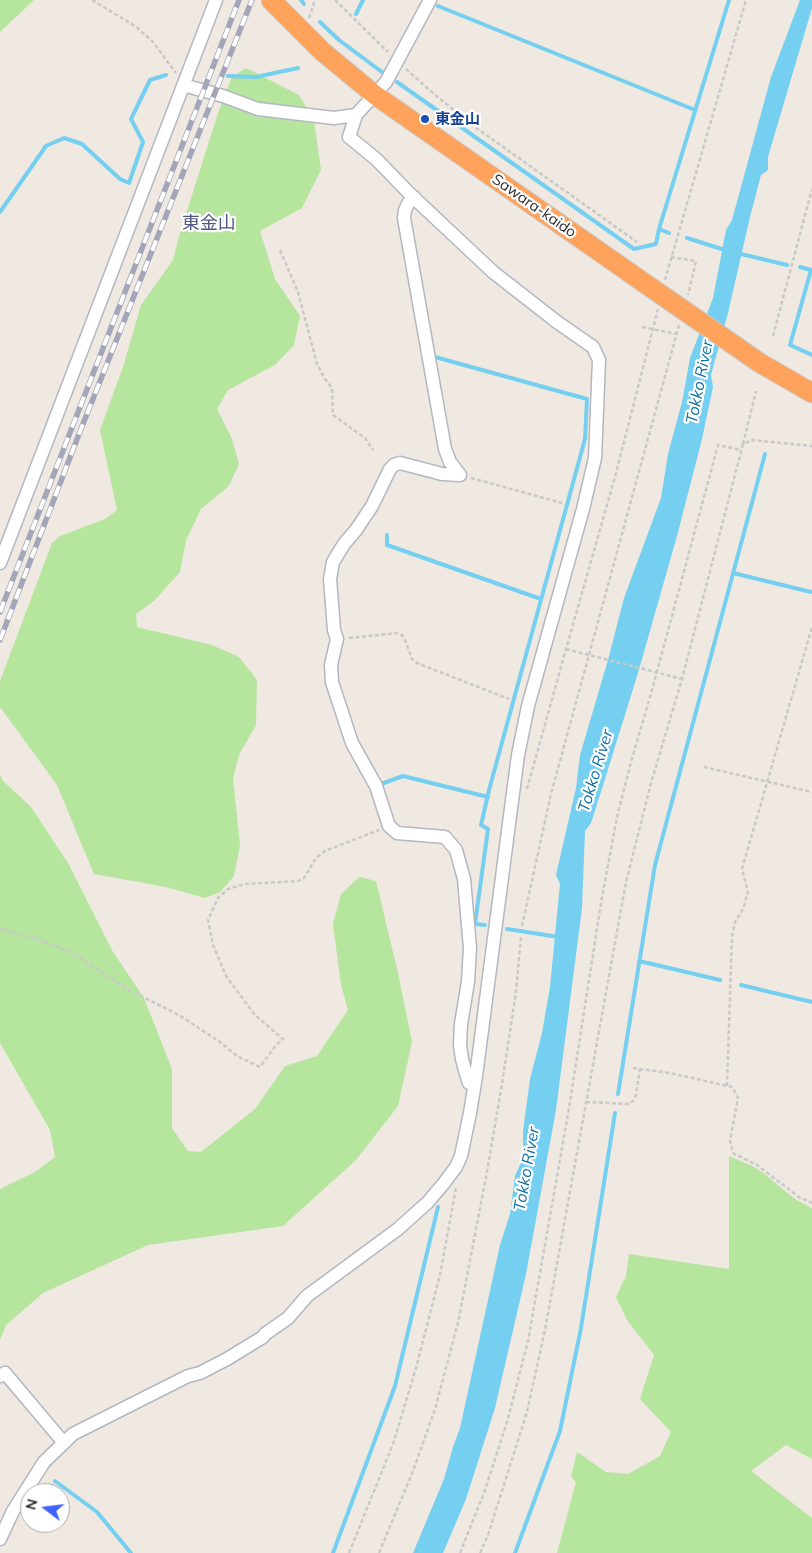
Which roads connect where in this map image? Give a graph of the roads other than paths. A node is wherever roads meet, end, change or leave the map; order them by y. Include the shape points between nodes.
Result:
1 (216, 0) edge
2 (271, 0) edge
3 (430, 0) edge
4 (183, 85) junction
5 (375, 95) junction
6 (356, 115) junction
7 (414, 197) junction
8 (812, 393) edge
9 (0, 563) edge
10 (474, 1085) junction
11 (0, 1376) edge
12 (64, 1443) junction
13 (0, 1539) edge

1 - 4 street
2 - 5 highway, Sawara-kaido via 323,52
3 - 5 street via 398,62
4 - 6 street via 258,109 334,118
4 - 9 street
5 - 6 street
5 - 8 highway, Sawara-kaido, bridge via 760,363
6 - 7 street via 349,137
7 - 10 street via 493,272 593,347 599,360 594,458 518,755
7 - 10 street via 405,210 404,218 446,449 450,462 460,475 442,474 400,463 390,468 372,506 333,562 330,579 337,639 331,665 332,682 352,743 376,786 389,826 397,833 445,837 456,850 464,879 470,948 460,1044 469,1083
10 - 12 street via 465,1140 456,1167 428,1202 398,1229 307,1296 288,1318 263,1337 200,1373 73,1434
11 - 12 street via 5,1374
12 - 13 street via 44,1462 13,1511

